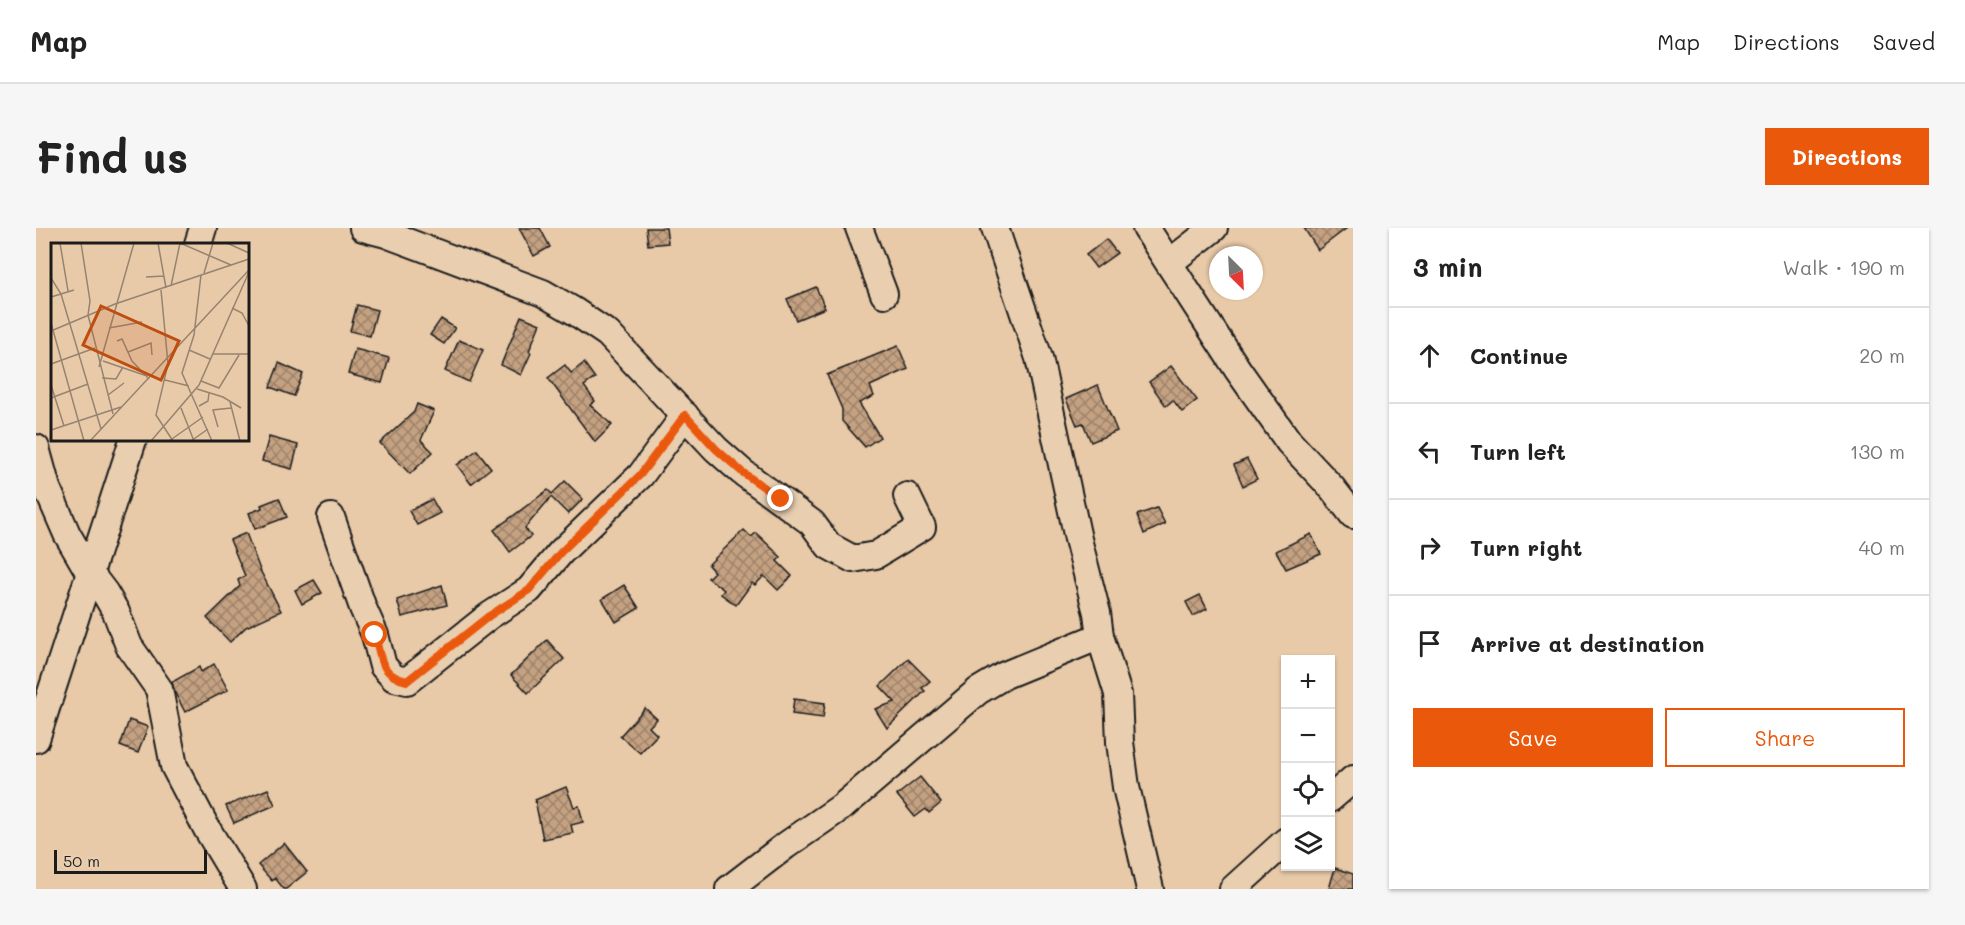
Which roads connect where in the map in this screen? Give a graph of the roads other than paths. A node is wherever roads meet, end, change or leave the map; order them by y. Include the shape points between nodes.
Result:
1 (203, 228) edge
2 (363, 228) edge
3 (859, 228) edge
4 (995, 228) edge
5 (1146, 228) edge
6 (1214, 228) edge
7 (198, 243) edge
8 (1170, 263) junction
9 (884, 294) dead end
10 (685, 415) junction
11 (133, 441) edge
12 (36, 448) edge
13 (907, 496) dead end
14 (1353, 515) edge
15 (331, 517) dead end
16 (89, 572) junction
17 (1100, 636) junction
18 (36, 739) edge
19 (1353, 779) edge
20 (1335, 795) edge
21 (1281, 846) edge
22 (243, 889) edge
23 (729, 889) edge
24 (1150, 889) edge
25 (1233, 889) edge

1 - 7 street
2 - 10 street via 543,293 574,311 608,334
3 - 9 street
4 - 17 street via 1039,358
5 - 8 street
6 - 8 street
8 - 14 street via 1289,442
10 - 13 street via 742,472 812,523 829,546 853,559 876,555 922,527
10 - 15 street via 640,475 561,552 529,590 489,616 407,681 394,678 383,666
11 - 16 street
12 - 16 street via 47,488
16 - 18 street
16 - 22 street via 116,612 129,646 159,689 174,766
17 - 23 street via 1005,675 978,691 843,806
17 - 24 street via 1118,694 1126,787
19 - 20 street
21 - 25 street

